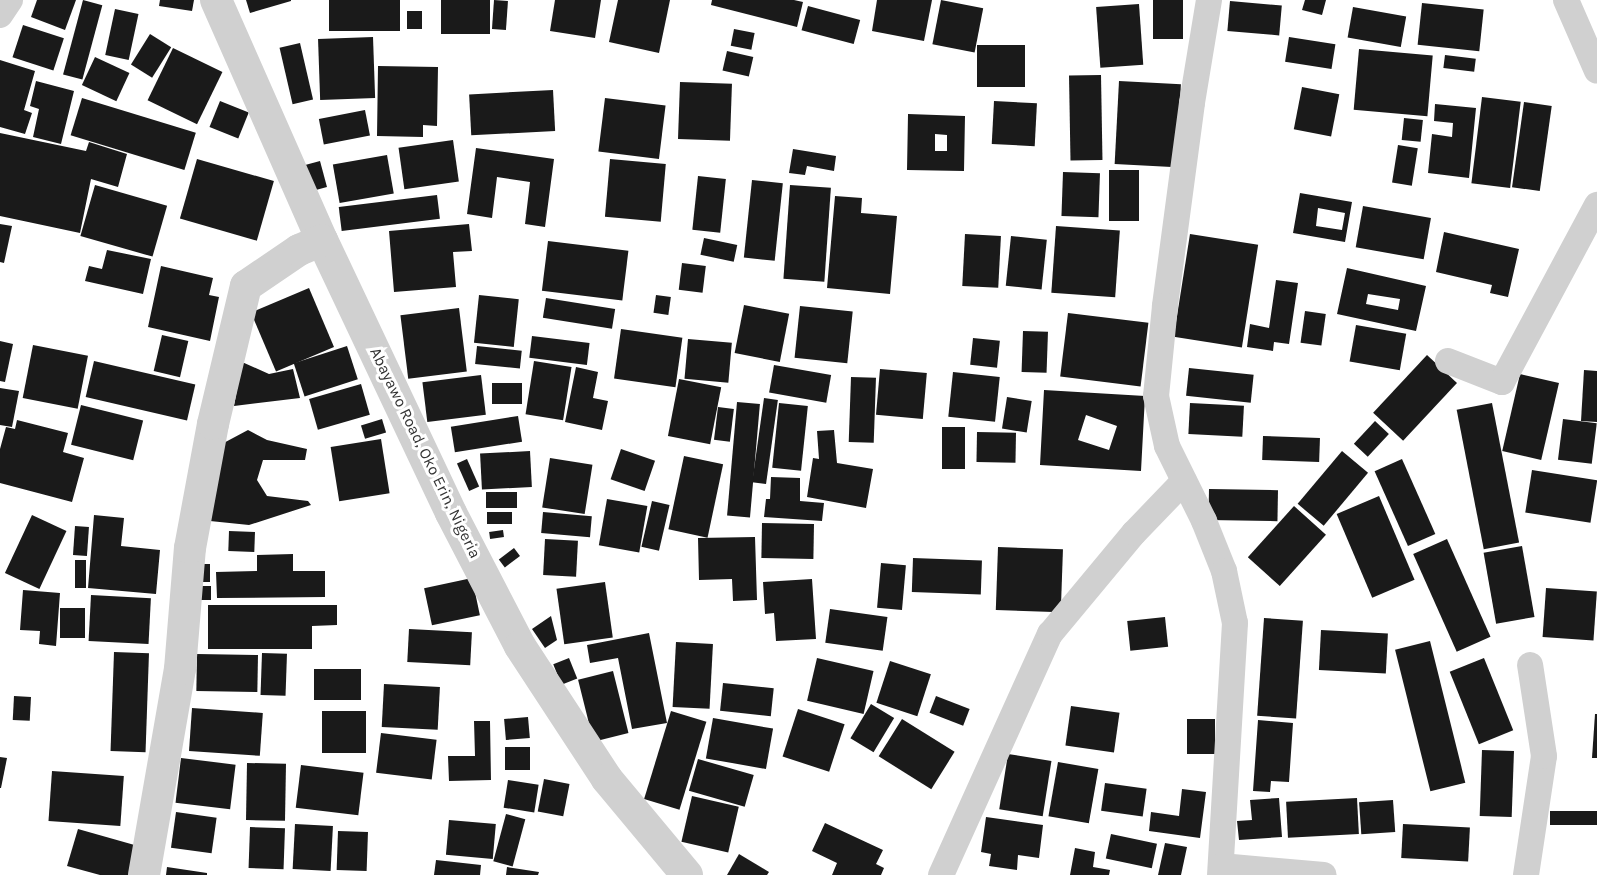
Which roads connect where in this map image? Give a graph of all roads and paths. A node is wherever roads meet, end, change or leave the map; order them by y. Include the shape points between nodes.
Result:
1 (10, 0) edge
2 (216, 0) edge
3 (1209, 0) edge
4 (1566, 0) edge
5 (0, 15) edge
6 (1597, 71) edge
7 (1597, 205) edge
8 (322, 240) junction
9 (1448, 361) dead end
10 (1184, 481) junction
11 (1530, 665) dead end
12 (1220, 871) edge
13 (144, 875) edge
14 (687, 875) edge
15 (941, 875) edge
16 (1324, 875) edge
17 (1526, 875) edge

1 - 5 street
2 - 8 street, Abayawo Road, Oko Erin, Nigeria
3 - 10 street via 1171,261 1156,396 1167,446
4 - 6 street
7 - 9 street via 1502,382
8 - 13 street via 299,250 246,286 213,424 190,548 180,669
8 - 14 street, Abayawo Road, Oko Erin, Nigeria via 451,513 520,646 607,779
10 - 12 street via 1224,571 1235,623
10 - 15 street via 1134,533 1050,634
11 - 17 street via 1544,756
12 - 16 street

